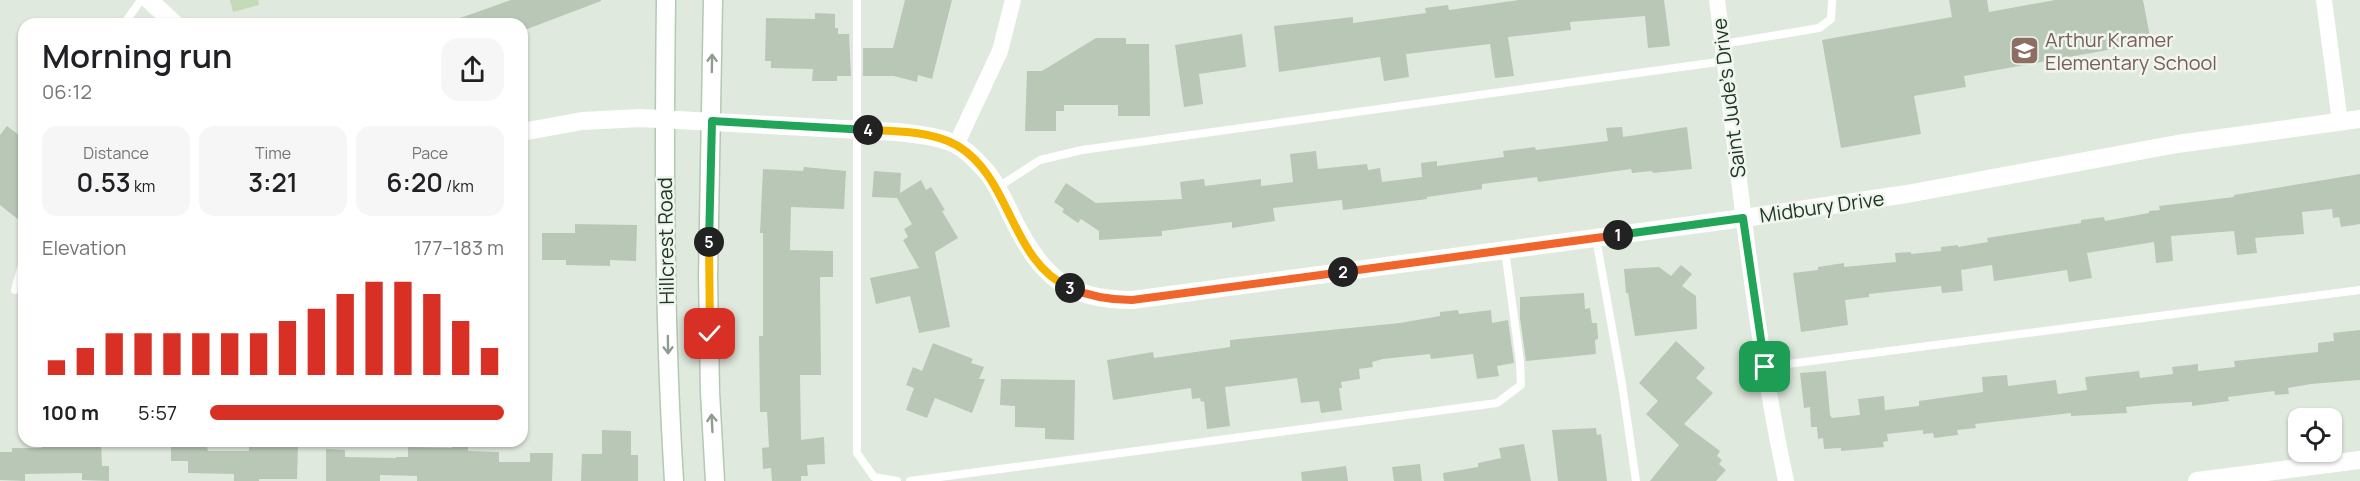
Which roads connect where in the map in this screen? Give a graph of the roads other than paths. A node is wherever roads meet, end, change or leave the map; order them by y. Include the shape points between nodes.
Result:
1 (141, 0) edge
2 (149, 0) edge
3 (666, 0) edge
4 (713, 0) edge
5 (857, 0) edge
6 (1013, 0) edge
7 (1717, 0) edge
8 (1832, 0) edge
9 (2324, 0) edge
10 (128, 18) edge
11 (168, 18) edge
12 (1722, 44) junction
13 (1725, 62) junction
14 (665, 119) junction
15 (2360, 119) edge
16 (712, 121) junction
17 (2340, 122) junction
18 (856, 129) junction
19 (528, 131) edge
20 (956, 145) junction
21 (997, 188) junction
22 (1743, 218) junction
23 (1596, 238) junction
24 (1505, 250) junction
25 (18, 279) edge
26 (15, 290) dead end
27 (2360, 290) edge
28 (1765, 367) junction
29 (2360, 460) edge
30 (674, 481) edge
31 (715, 481) edge
32 (897, 481) edge
33 (910, 481) edge
34 (1636, 481) edge
35 (1786, 481) edge
36 (2197, 481) edge

1 - 10 lane
2 - 11 street
3 - 14 street, Hillcrest Road
16 -> 4 street
5 - 18 lane
6 - 20 street via 1000,51
7 - 12 street, Saint Jude's Drive
8 - 12 lane via 1831,19 1820,28
9 - 17 street
12 - 13 street, Saint Jude's Drive
13 - 21 lane via 1082,150 1040,160
13 - 22 street, Saint Jude's Drive
14 - 16 street, Midbury Drive
14 - 19 street, Midbury Drive via 582,121
14 -> 30 street, Hillcrest Road via 668,384
15 - 17 street, Midbury Drive
16 - 18 street, Midbury Drive
31 -> 16 street via 708,276
17 - 22 street, Midbury Drive via 2177,144 1907,194
18 - 20 street, Midbury Drive via 930,136
18 - 32 lane via 857,453 874,477
20 - 21 street, Midbury Drive via 976,159
21 - 24 street, Midbury Drive via 1023,241 1047,273 1066,286 1109,300
22 - 23 street, Midbury Drive
22 - 28 street, Saint Jude's Drive
23 - 24 street, Midbury Drive
23 - 34 lane
24 - 33 lane via 1521,385 1497,403
25 - 26 lane
27 - 28 lane
28 - 35 street, Saint Jude's Drive
29 - 36 street

